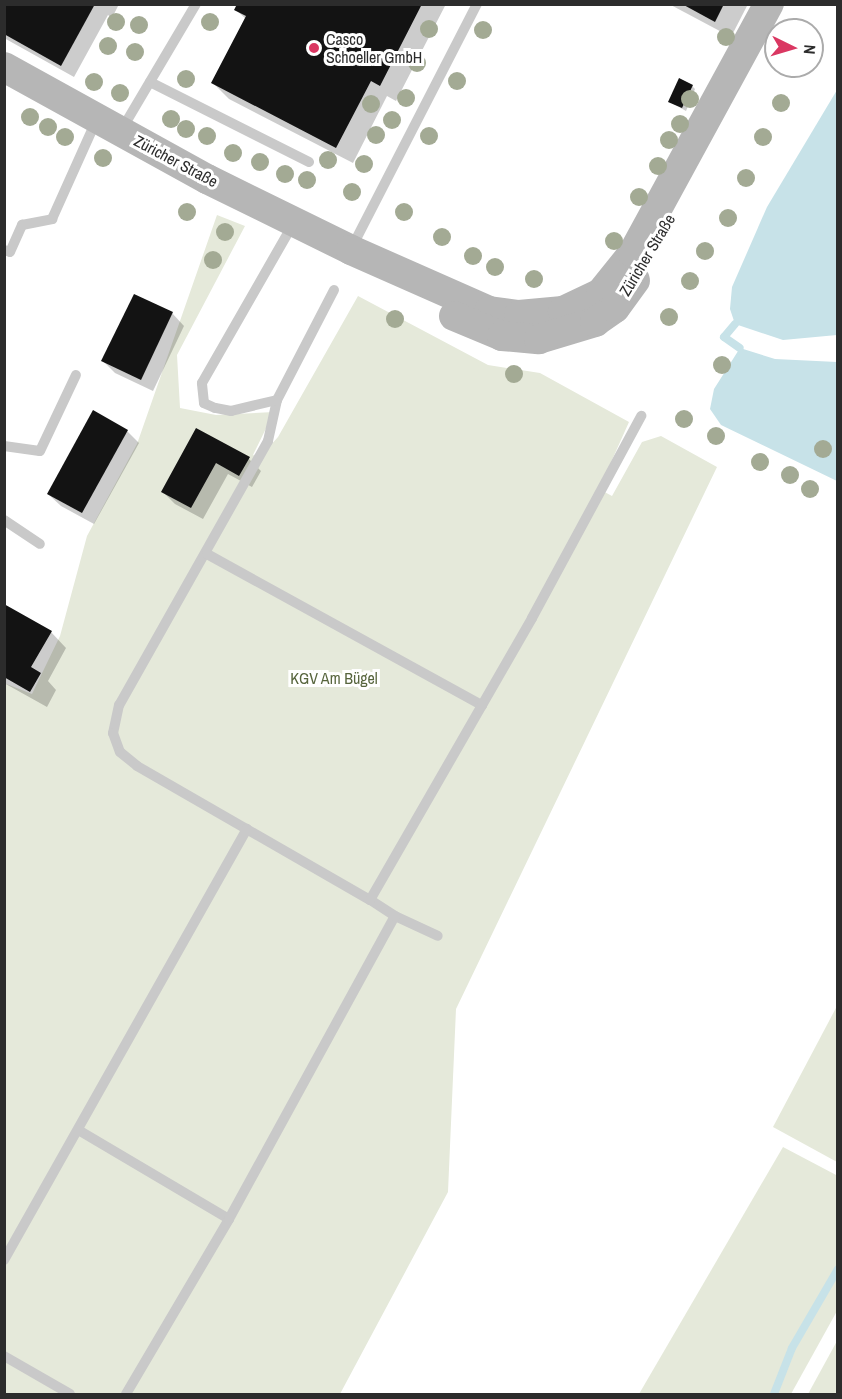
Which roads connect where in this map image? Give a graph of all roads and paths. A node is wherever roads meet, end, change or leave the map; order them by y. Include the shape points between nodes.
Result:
1 (196, 4) edge
2 (477, 4) edge
3 (770, 4) edge
4 (784, 4) edge
5 (6, 71) edge
6 (150, 82) junction
7 (108, 125) junction
8 (309, 162) dead end
9 (294, 222) junction
10 (4, 250) edge
11 (351, 250) junction
12 (334, 290) dead end
13 (76, 375) dead end
14 (277, 400) junction
15 (640, 416) dead end
16 (4, 446) edge
17 (4, 520) edge
18 (40, 544) dead end
19 (207, 554) junction
20 (482, 705) junction
21 (248, 829) junction
22 (370, 900) junction
23 (395, 916) junction
24 (438, 936) dead end
25 (80, 1131) junction
26 (229, 1219) junction
27 (4, 1260) edge
28 (4, 1356) edge
29 (70, 1395) edge
30 (126, 1395) edge

1 - 6 lane
2 - 11 lane
3 - 11 street, Züricher Straße via 633,253 601,293 563,311 519,315 489,311
4 - 11 street, Züricher Straße via 645,266 615,308 595,322 539,339 502,336 467,323 411,292
5 - 7 street, Züricher Straße
6 - 7 lane
6 - 8 lane
7 - 9 street, Züricher Straße
7 - 10 lane via 52,219 22,225 10,252
9 - 11 street, Züricher Straße
9 - 14 lane via 202,383 204,403 215,408 231,411
12 - 14 lane
13 - 16 lane via 40,451
14 - 19 lane via 268,441
15 - 20 lane
17 - 18 lane
19 - 20 lane
19 - 21 lane via 119,705 113,733 120,752 137,766
20 - 22 lane
21 - 22 lane
21 - 25 lane
22 - 23 lane
23 - 24 lane
23 - 26 lane
25 - 26 lane
25 - 27 lane
26 - 30 lane
28 - 29 lane

